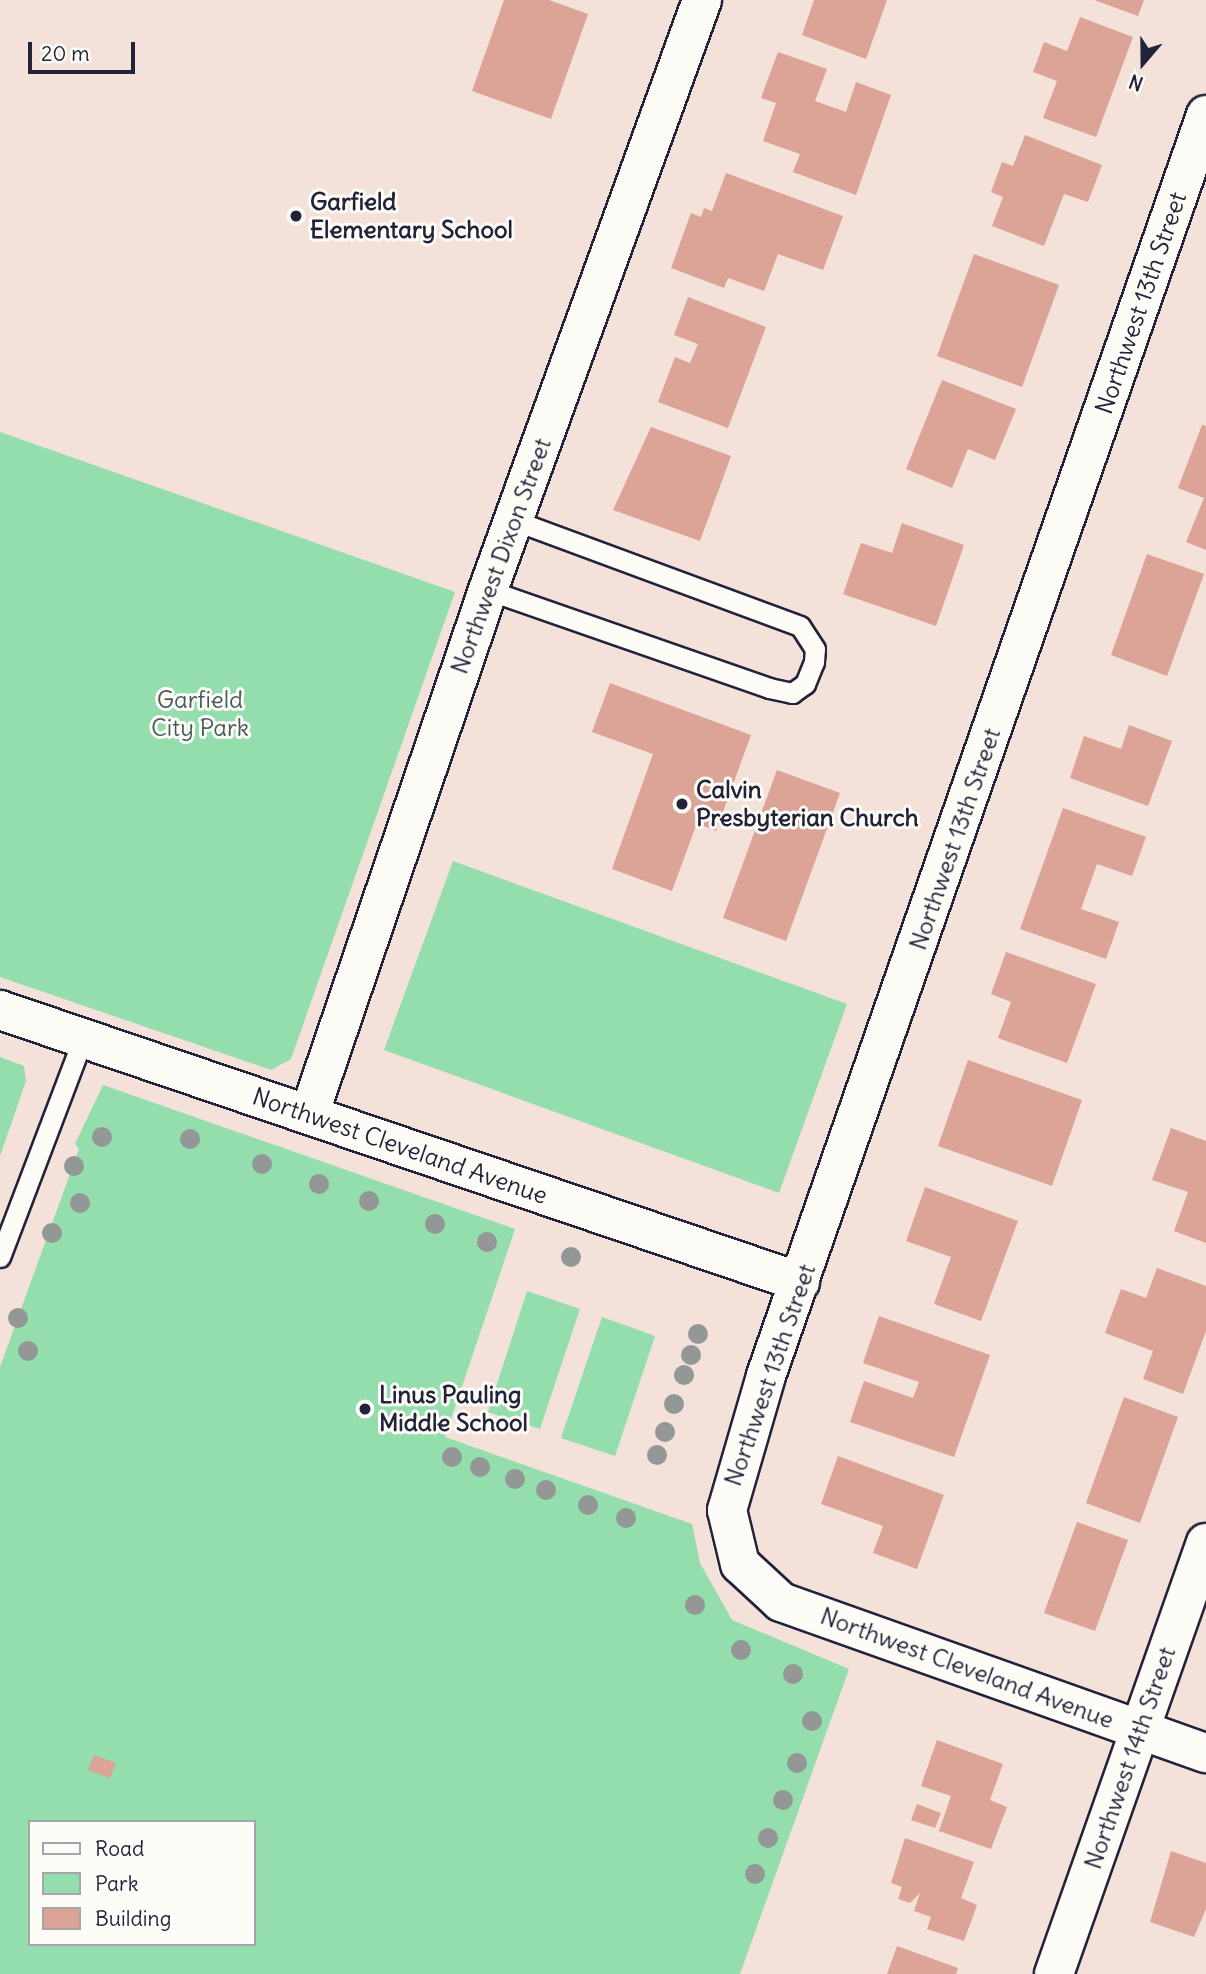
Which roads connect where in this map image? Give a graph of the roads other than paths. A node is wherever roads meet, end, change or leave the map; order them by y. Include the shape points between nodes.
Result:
1 (702, 0) edge
2 (1206, 115) edge
3 (513, 520) junction
4 (488, 590) junction
5 (0, 1010) edge
6 (83, 1038) junction
7 (309, 1115) junction
8 (8, 1213) edge
9 (0, 1258) edge
10 (800, 1282) junction
11 (1206, 1543) edge
12 (740, 1564) joint
13 (1139, 1730) junction
14 (1206, 1753) edge
15 (1054, 1974) edge

1 - 3 street, Northwest Dixon Street
2 - 10 street, Northwest 13th Street
3 - 4 street, Northwest Dixon Street
3 - 4 lane via 800,626 815,649 814,662 805,684 792,692 769,688
4 - 7 street, Northwest Dixon Street
5 - 6 street, Northwest Cleveland Avenue
6 - 7 street, Northwest Cleveland Avenue
6 - 8 lane
7 - 10 street, Northwest Cleveland Avenue
8 - 9 lane
10 - 12 street, Northwest 13th Street via 730,1488 728,1533
11 - 13 street, Northwest 14th Street
12 - 13 street, Northwest Cleveland Avenue via 781,1602
13 - 14 street, Northwest Cleveland Avenue
13 - 15 street, Northwest 14th Street

